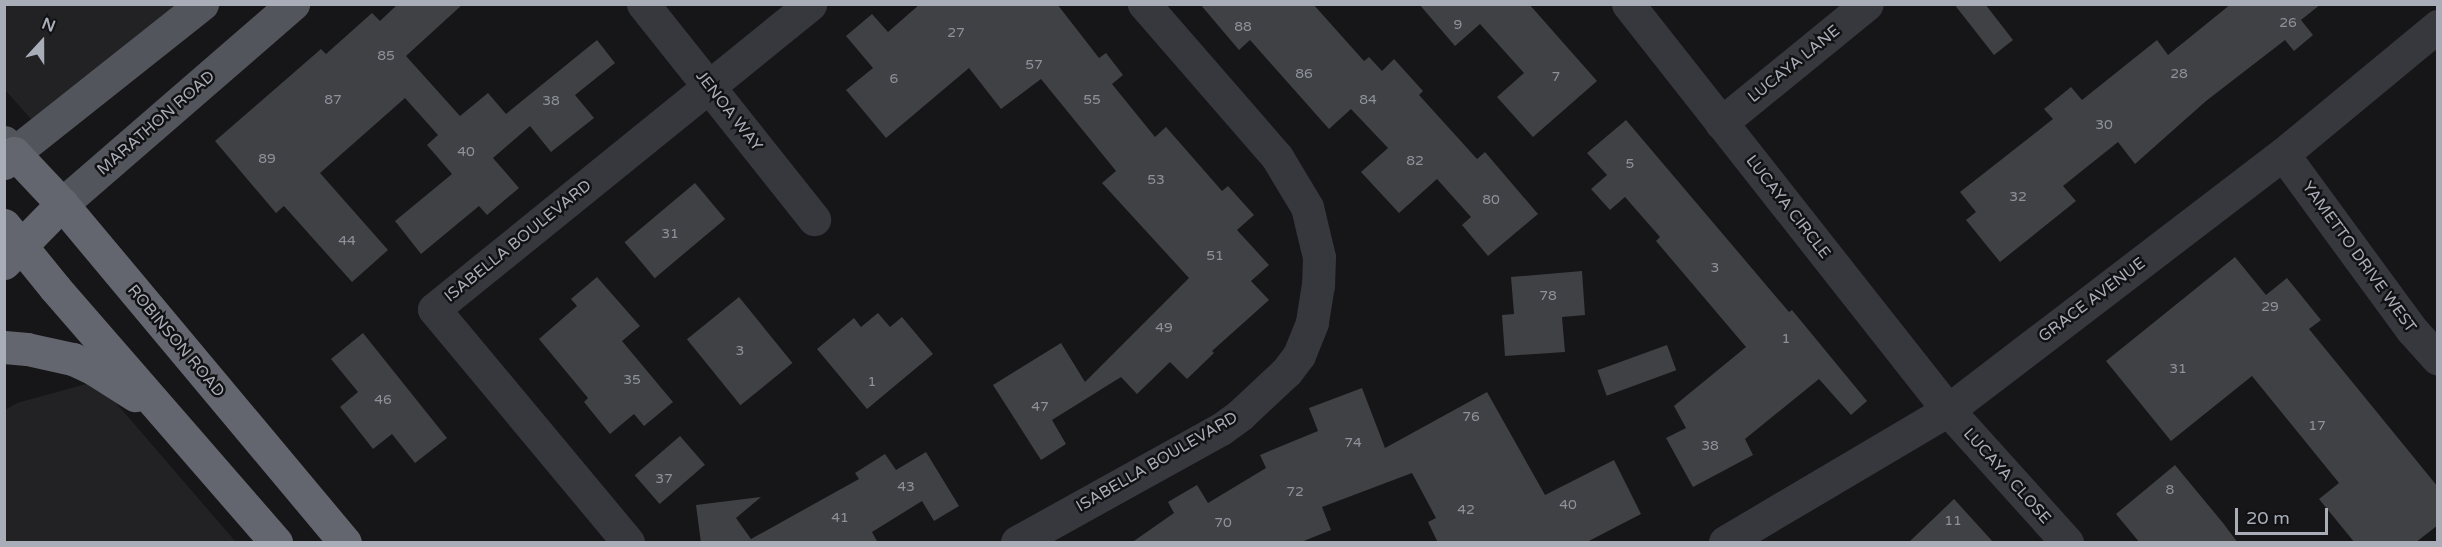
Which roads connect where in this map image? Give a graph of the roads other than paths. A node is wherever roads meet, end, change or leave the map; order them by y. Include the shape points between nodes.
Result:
1 (202, 4) edge
2 (293, 4) edge
3 (643, 4) edge
4 (810, 4) edge
5 (1144, 4) edge
6 (1628, 4) edge
7 (1867, 4) edge
8 (2438, 26) edge
9 (709, 87) junction
10 (1721, 123) junction
11 (8, 153) edge
12 (2283, 154) junction
13 (62, 204) junction
14 (814, 219) dead end
15 (11, 244) edge
16 (4, 347) edge
17 (2438, 359) edge
18 (1948, 410) junction
19 (188, 438) junction
20 (276, 543) edge
21 (345, 543) edge
22 (628, 543) edge
23 (1017, 543) edge
24 (1725, 543) edge
25 (2067, 543) edge

1 - 11 main road
2 - 13 main road, MARATHON ROAD
3 - 9 street, JENOA WAY
4 - 9 street, ISABELLA BOULEVARD
5 - 23 street, ISABELLA BOULEVARD via 1277,157 1307,207 1319,257 1312,322 1299,355 1287,371 1240,415
6 - 10 street, LUCAYA CIRCLE
7 - 10 street, LUCAYA LANE
8 - 12 street, GRACE AVENUE
9 - 14 street, JENOA WAY
9 - 22 street, ISABELLA BOULEVARD via 434,309
10 - 18 street, LUCAYA CIRCLE
11 - 13 highway, ROBINSON ROAD
12 - 17 street, YAMETTO DRIVE WEST via 2411,329
12 - 18 street, GRACE AVENUE
13 - 15 highway, MARATHON ROAD
13 - 21 highway, ROBINSON ROAD
15 - 19 highway
16 - 19 highway via 27,348 94,369 131,392
18 - 24 street, GRACE AVENUE
18 - 25 street, LUCAYA CLOSE
19 - 20 highway

